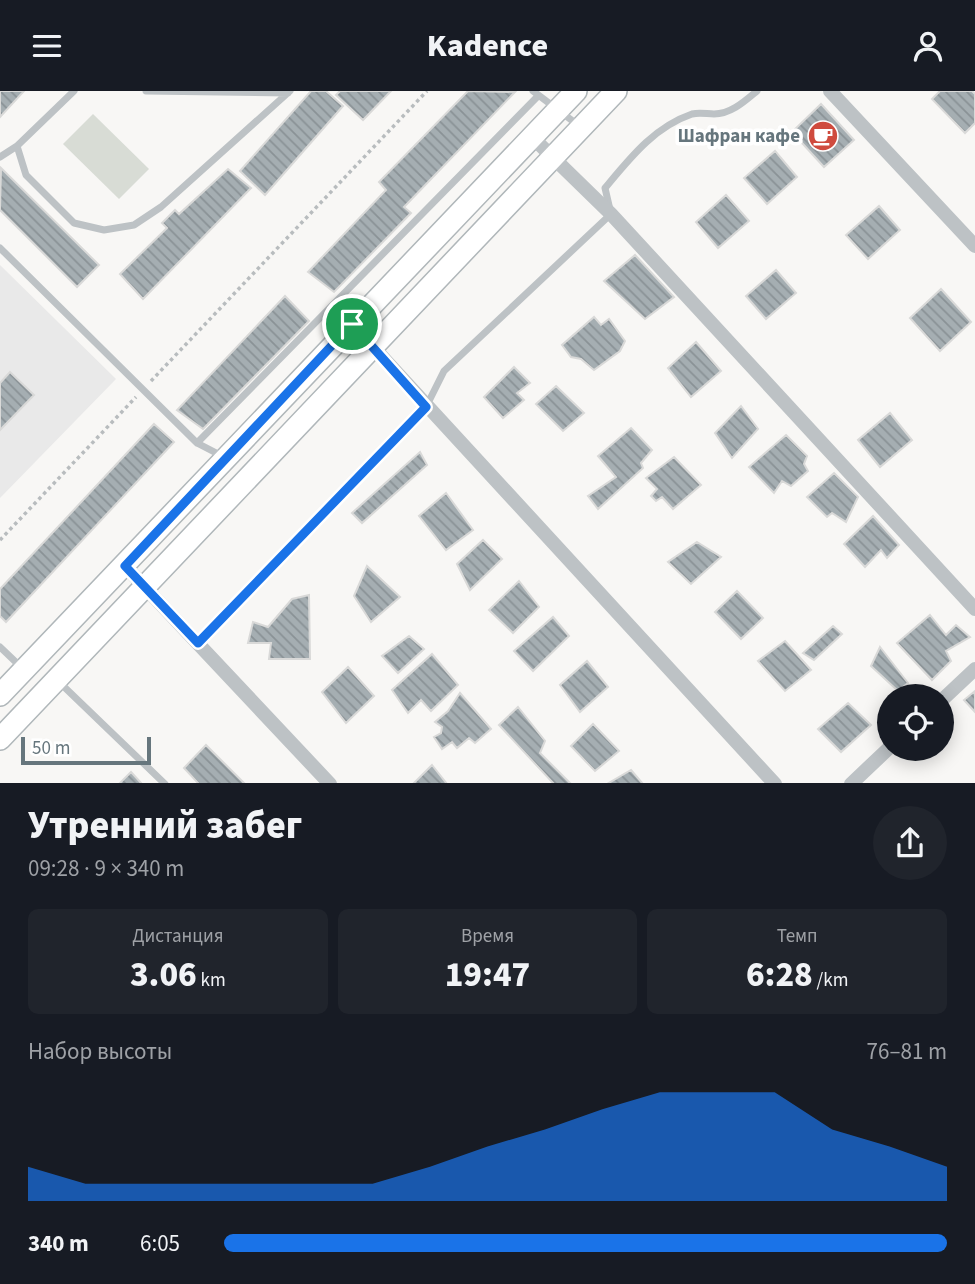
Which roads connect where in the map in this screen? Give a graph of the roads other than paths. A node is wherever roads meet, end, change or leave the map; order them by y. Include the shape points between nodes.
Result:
1 (74, 91) edge
2 (146, 91) edge
3 (576, 91) edge
4 (616, 91) edge
5 (757, 91) edge
6 (831, 91) edge
7 (289, 92) edge
8 (536, 94) edge
9 (559, 108) junction
10 (581, 128) junction
11 (533, 137) junction
12 (17, 146) junction
13 (0, 157) edge
14 (553, 157) junction
15 (611, 214) junction
16 (975, 246) edge
17 (0, 248) edge
18 (352, 324) junction
19 (374, 346) junction
20 (426, 407) junction
21 (197, 443) junction
22 (224, 457) junction
23 (125, 566) junction
24 (145, 587) junction
25 (975, 608) edge
26 (198, 643) junction
27 (0, 647) edge
28 (975, 669) edge
29 (24, 670) junction
30 (57, 681) junction
31 (954, 689) edge
32 (0, 695) edge
33 (0, 739) edge
34 (877, 759) edge
35 (165, 783) edge
36 (330, 783) edge
37 (775, 783) edge
38 (851, 783) edge

1 - 12 lane
2 - 7 lane
3 - 9 main road
4 - 10 main road
5 - 15 lane via 733,109 696,113 667,125 635,152 605,188
6 - 16 street
7 - 12 lane via 161,208 134,225 104,230 74,223 26,175
8 - 9 lane
8 - 21 lane
9 - 10 lane
9 - 11 main road
10 - 14 main road
11 - 14 street
11 - 18 main road
12 - 13 lane
14 - 15 street
14 - 19 main road
15 - 20 lane via 444,371
15 - 25 street
17 - 21 lane
18 - 19 street
18 - 22 main road
19 - 20 street
19 - 24 main road
20 - 26 lane
20 - 37 street
21 - 22 lane
22 - 23 main road
23 - 24 street
23 - 29 main road
24 - 26 street
24 - 30 main road
26 - 36 street
27 - 29 lane
28 - 31 street
29 - 32 main road
30 - 33 main road
30 - 35 lane
34 - 38 street

